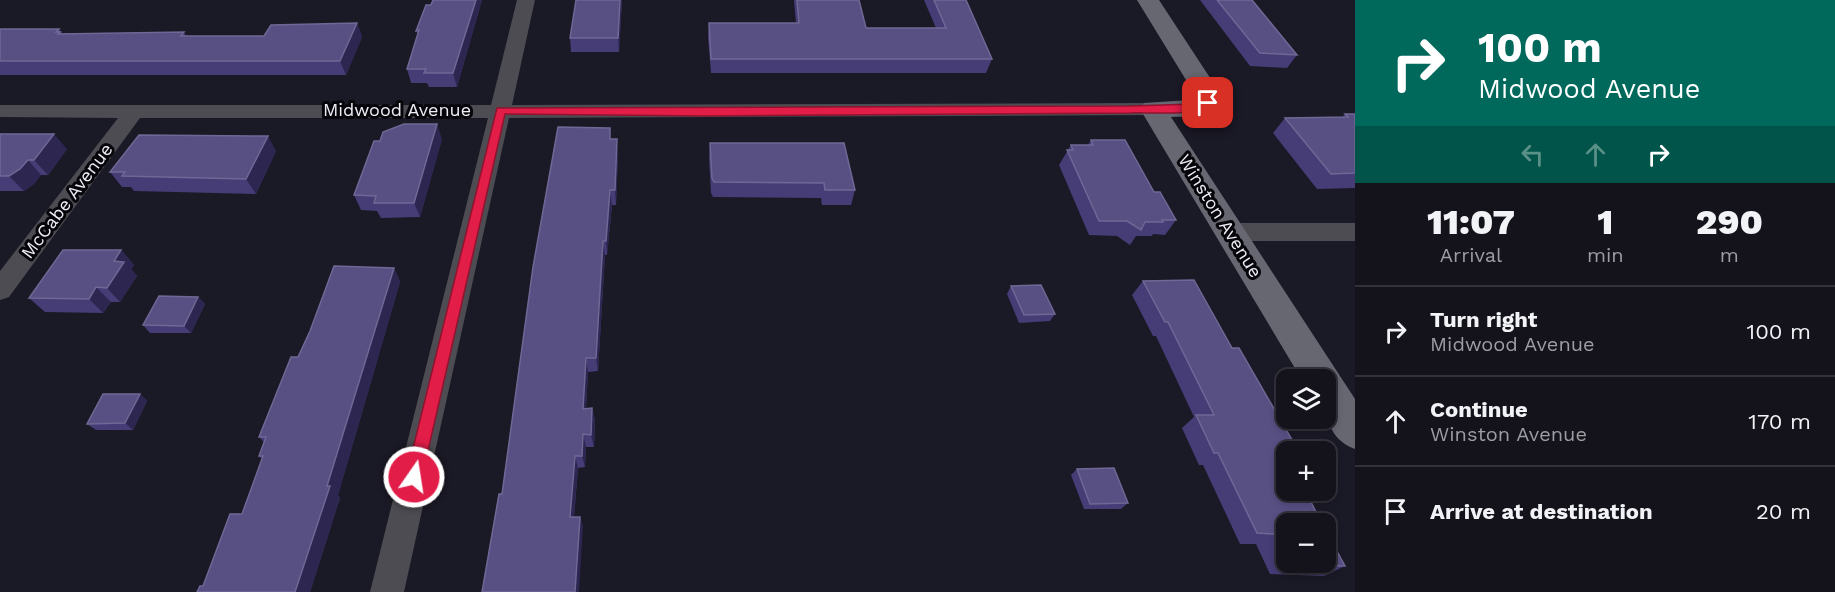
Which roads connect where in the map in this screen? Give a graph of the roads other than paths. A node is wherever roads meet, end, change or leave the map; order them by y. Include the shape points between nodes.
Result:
1 (526, 0) edge
2 (1148, 0) edge
3 (1153, 109) junction
4 (500, 110) junction
5 (0, 111) edge
6 (134, 111) junction
7 (1230, 232) junction
8 (1355, 232) edge
9 (0, 291) edge
10 (1315, 369) edge
11 (1336, 401) edge
12 (1355, 432) edge
13 (387, 592) edge

1 - 4 street
2 - 3 street via 1200,79 1208,103 1196,108
3 - 4 street, Midwood Avenue via 716,113
3 - 7 street, Winston Avenue
4 - 6 street, Midwood Avenue
4 - 13 street
5 - 6 street, Midwood Avenue
6 - 9 street, McCabe Avenue
7 - 8 street
7 - 10 street, Winston Avenue
11 - 12 street

